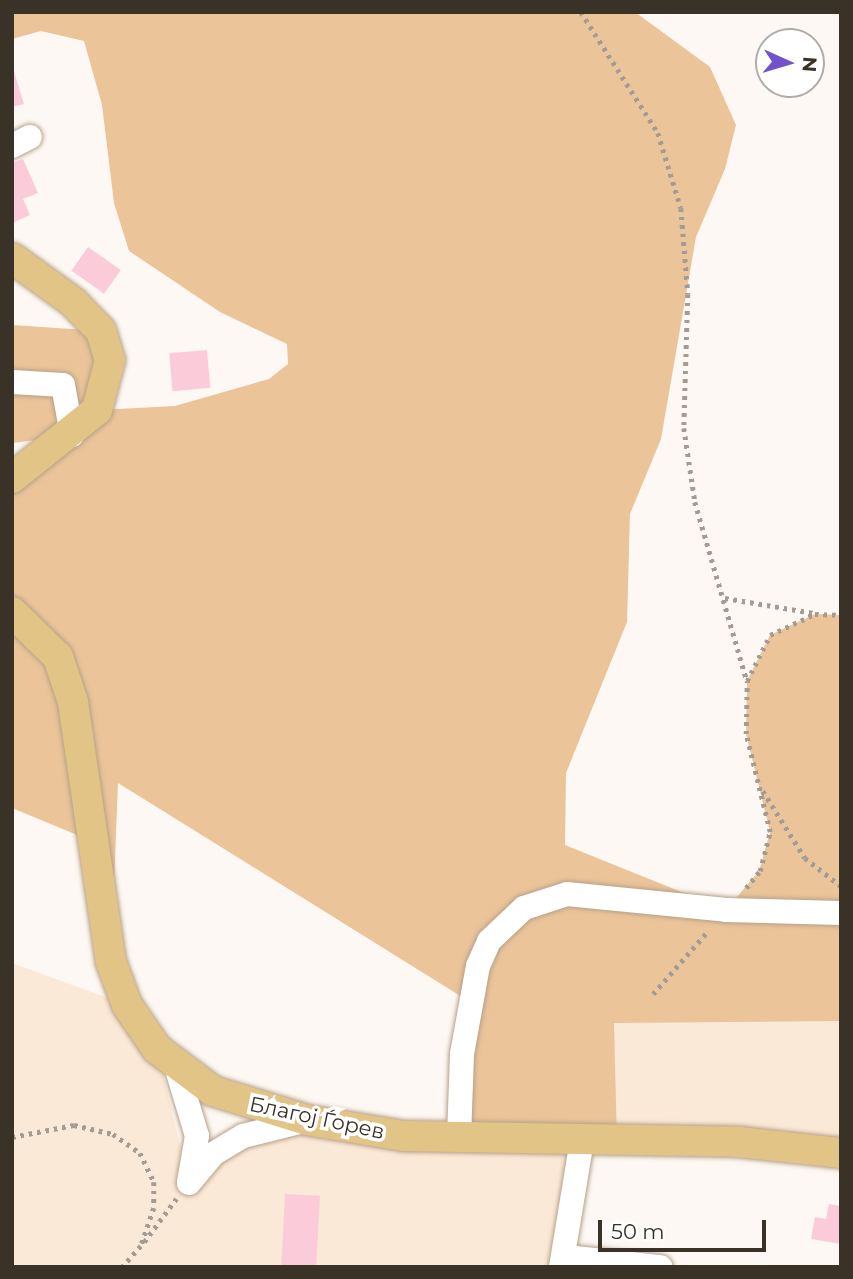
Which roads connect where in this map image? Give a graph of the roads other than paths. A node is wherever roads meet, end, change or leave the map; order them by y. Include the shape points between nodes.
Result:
1 (12, 258) edge
2 (12, 382) edge
3 (72, 435) junction
4 (12, 478) edge
5 (12, 612) edge
6 (841, 912) edge
7 (176, 1066) junction
8 (307, 1119) junction
9 (459, 1138) junction
10 (582, 1140) junction
11 (841, 1153) edge
12 (564, 1262) edge
13 (660, 1267) edge

1 - 3 main road via 73,302 101,331 110,360 107,390 97,410
2 - 3 street via 63,386
3 - 4 main road
5 - 7 main road, Благој Ѓорев via 43,640 65,676 111,962 141,1030
6 - 9 street via 726,910 567,894 524,908 503,924 483,954 470,1002
7 - 8 main road, Благој Ѓорев via 213,1091
7 - 8 street via 197,1136 189,1183 213,1154 243,1136
8 - 9 main road, Благој Ѓорев via 404,1136
9 - 10 main road, Благој Ѓорев
10 - 11 main road, Благој Ѓорев via 739,1142
10 - 12 street
12 - 13 street

